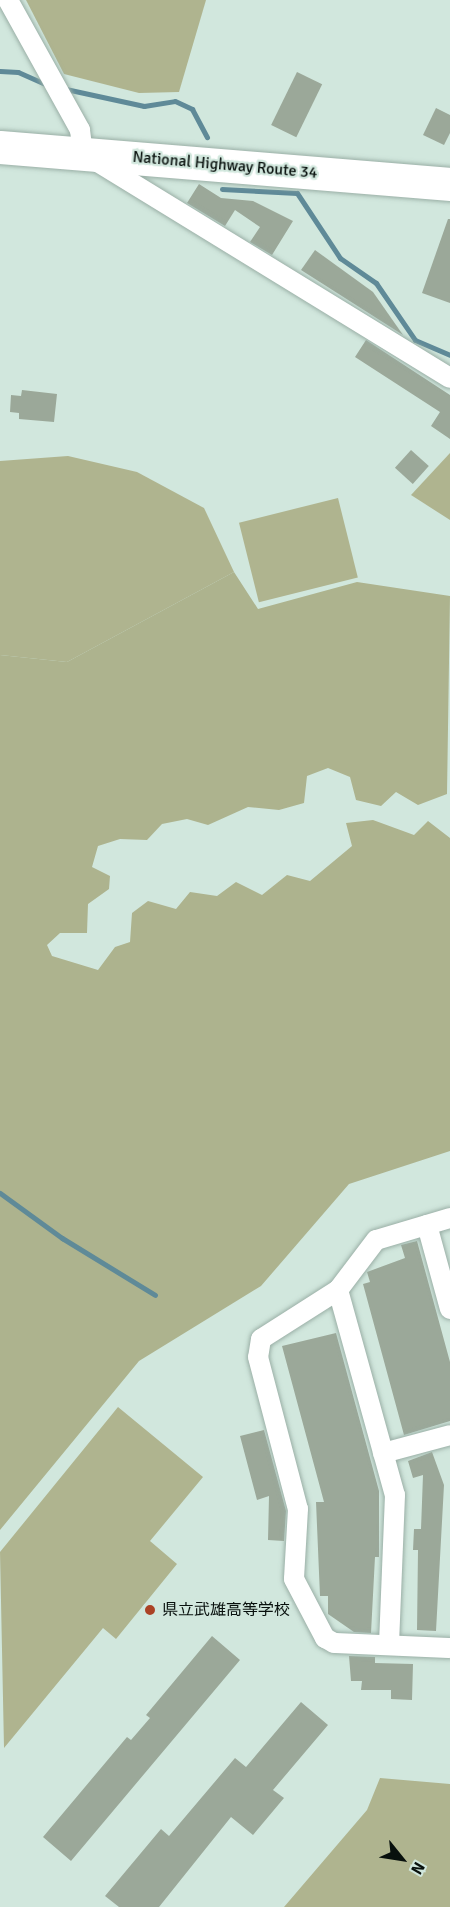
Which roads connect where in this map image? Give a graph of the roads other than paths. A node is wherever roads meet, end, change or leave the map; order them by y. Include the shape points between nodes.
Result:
1 (8, 0) edge
2 (0, 147) edge
3 (84, 153) junction
4 (450, 184) edge
5 (450, 378) edge
6 (450, 1218) edge
7 (427, 1225) junction
8 (338, 1290) junction
9 (450, 1309) edge
10 (450, 1435) edge
11 (383, 1453) junction
12 (389, 1645) junction
13 (450, 1648) edge

1 - 3 street via 80,130
2 - 3 highway, National Highway Route 34
3 - 4 highway, National Highway Route 34
3 - 5 street
6 - 7 street
7 - 8 street via 376,1240
7 - 9 street
8 - 11 street
8 - 12 street via 261,1339 258,1357 298,1509 294,1579 325,1638 334,1643
10 - 11 street
11 - 12 street via 395,1495
12 - 13 street

